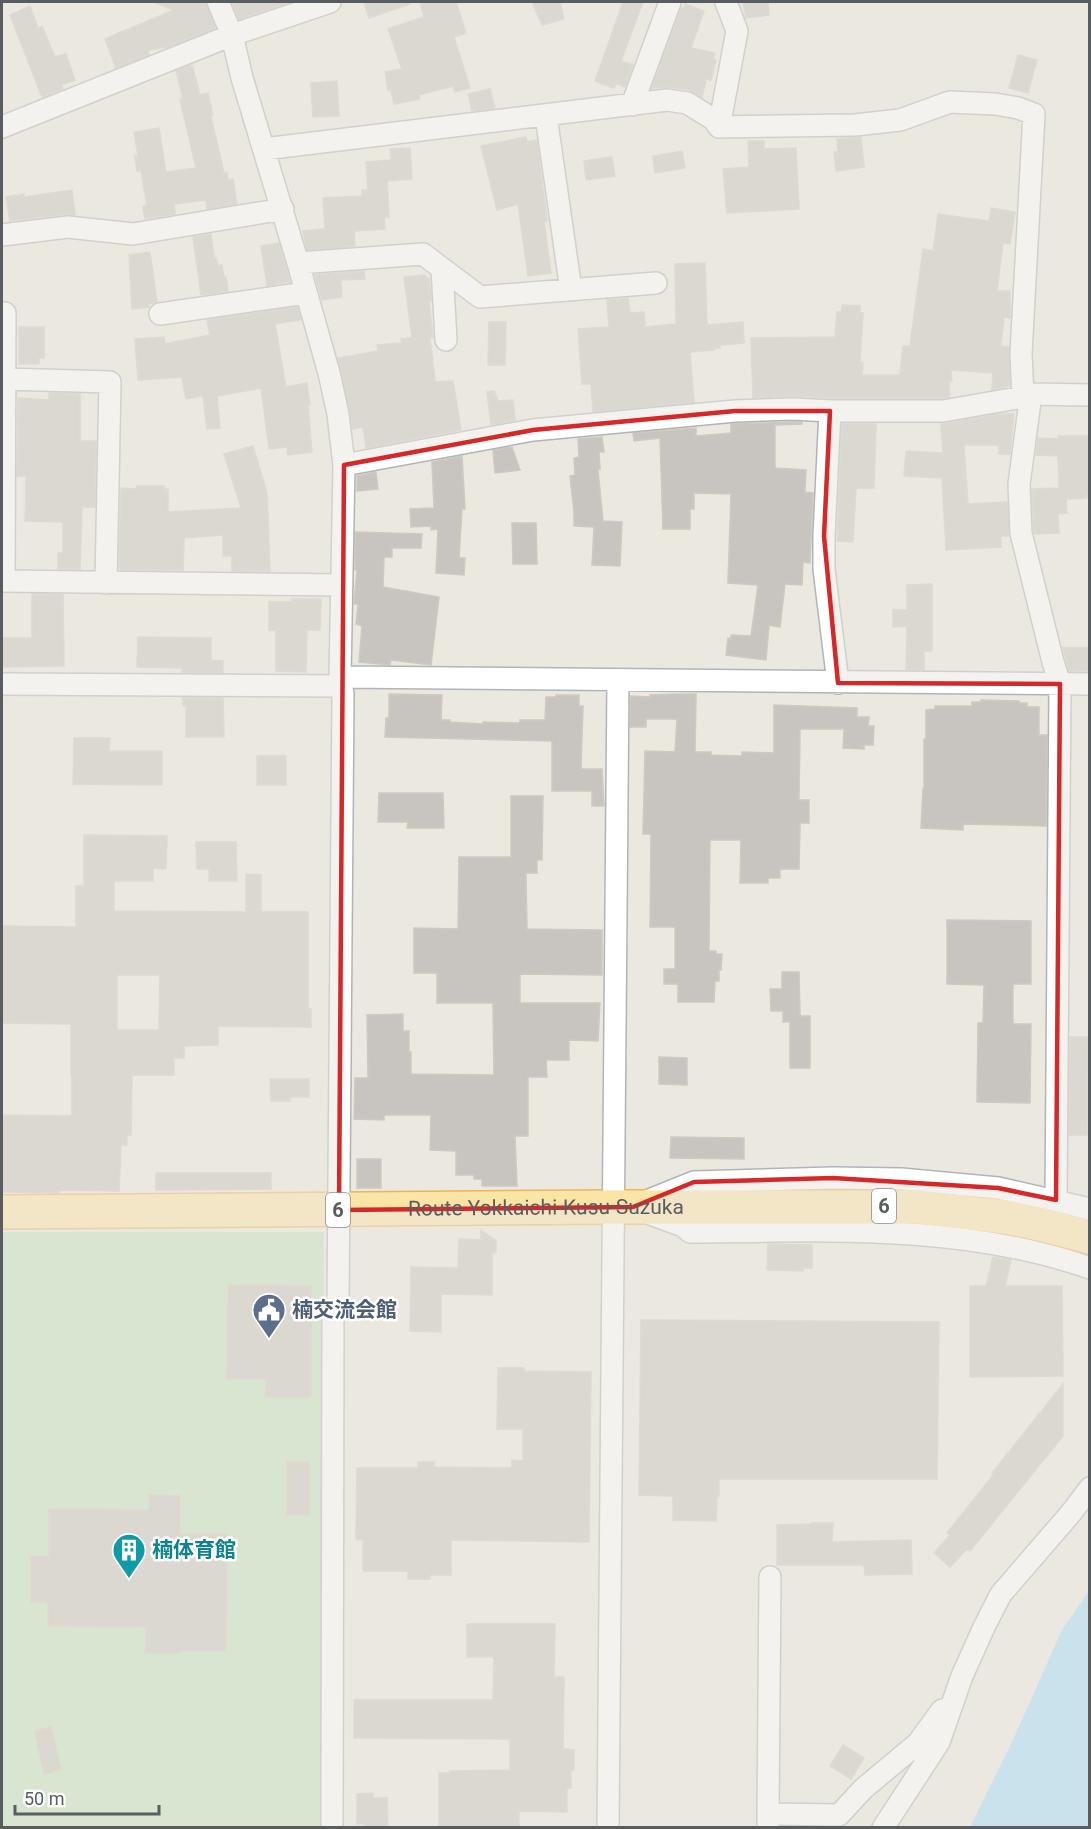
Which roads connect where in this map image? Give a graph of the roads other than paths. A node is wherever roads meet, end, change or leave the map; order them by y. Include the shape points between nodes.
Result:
1 (218, 2) edge
2 (330, 2) edge
3 (670, 2) edge
4 (726, 2) edge
5 (232, 35) junction
6 (632, 105) junction
7 (546, 116) junction
8 (2, 127) edge
9 (719, 127) junction
10 (264, 149) junction
11 (282, 209) junction
12 (2, 236) edge
13 (298, 262) junction
14 (442, 268) junction
15 (656, 283) dead end
16 (571, 290) junction
17 (306, 293) junction
18 (2, 313) edge
19 (160, 314) dead end
20 (446, 340) dead end
21 (6, 379) junction
22 (1089, 395) edge
23 (1027, 396) junction
24 (830, 411) junction
25 (344, 465) junction
26 (3, 581) edge
27 (106, 583) junction
28 (342, 585) junction
29 (340, 681) junction
30 (618, 681) junction
31 (838, 683) junction
32 (2, 684) edge
33 (1060, 684) junction
34 (1089, 684) edge
35 (1056, 1200) junction
36 (623, 1207) junction
37 (1089, 1209) edge
38 (339, 1210) junction
39 (2, 1212) edge
40 (1089, 1237) edge
41 (1089, 1268) edge
42 (1089, 1488) edge
43 (770, 1577) dead end
44 (962, 1676) junction
45 (768, 1821) edge
46 (332, 1827) edge
47 (608, 1827) edge
48 (883, 1827) edge

1 - 5 street
2 - 5 street
3 - 6 street
4 - 9 street via 737,31
5 - 8 street
5 - 10 street
6 - 7 street
6 - 9 street via 667,100 687,103
7 - 10 street
7 - 16 street
9 - 23 street via 855,125 900,120 950,102 995,104 1034,114 1021,354
10 - 11 street
11 - 12 street via 133,234 68,227
11 - 13 street
13 - 14 street via 423,254
13 - 17 street
14 - 16 street via 480,297
14 - 20 street
15 - 16 street
17 - 19 street
17 - 25 street via 336,404
18 - 21 street
21 - 26 street
21 - 27 street via 110,382
22 - 23 street
23 - 24 street via 943,411
23 - 33 street via 1019,484 1021,533
24 - 25 street via 735,411 533,430
24 - 31 street via 824,569
25 - 28 street
26 - 27 street
27 - 28 street
28 - 29 street
29 - 30 street
29 - 32 street
29 - 38 street via 343,705
30 - 31 street
30 - 36 street
31 - 33 street
33 - 34 street
33 - 35 street
35 - 36 street via 998,1188 901,1179 833,1178 694,1182
35 - 37 street
36 - 38 main road, Route Yokkaichi-Kusu-Suzuka / 6
36 - 40 main road, Route Yokkaichi-Kusu-Suzuka / 6 via 918,1207 1005,1217
36 - 41 street via 683,1226 690,1232 920,1233 1016,1248
36 - 47 street
38 - 39 main road, Route Yokkaichi-Kusu-Suzuka / 6
38 - 46 street via 338,1299 333,1313
42 - 44 street via 1001,1594
43 - 45 street
44 - 45 street via 918,1743 863,1789 839,1815
44 - 48 street via 939,1742

